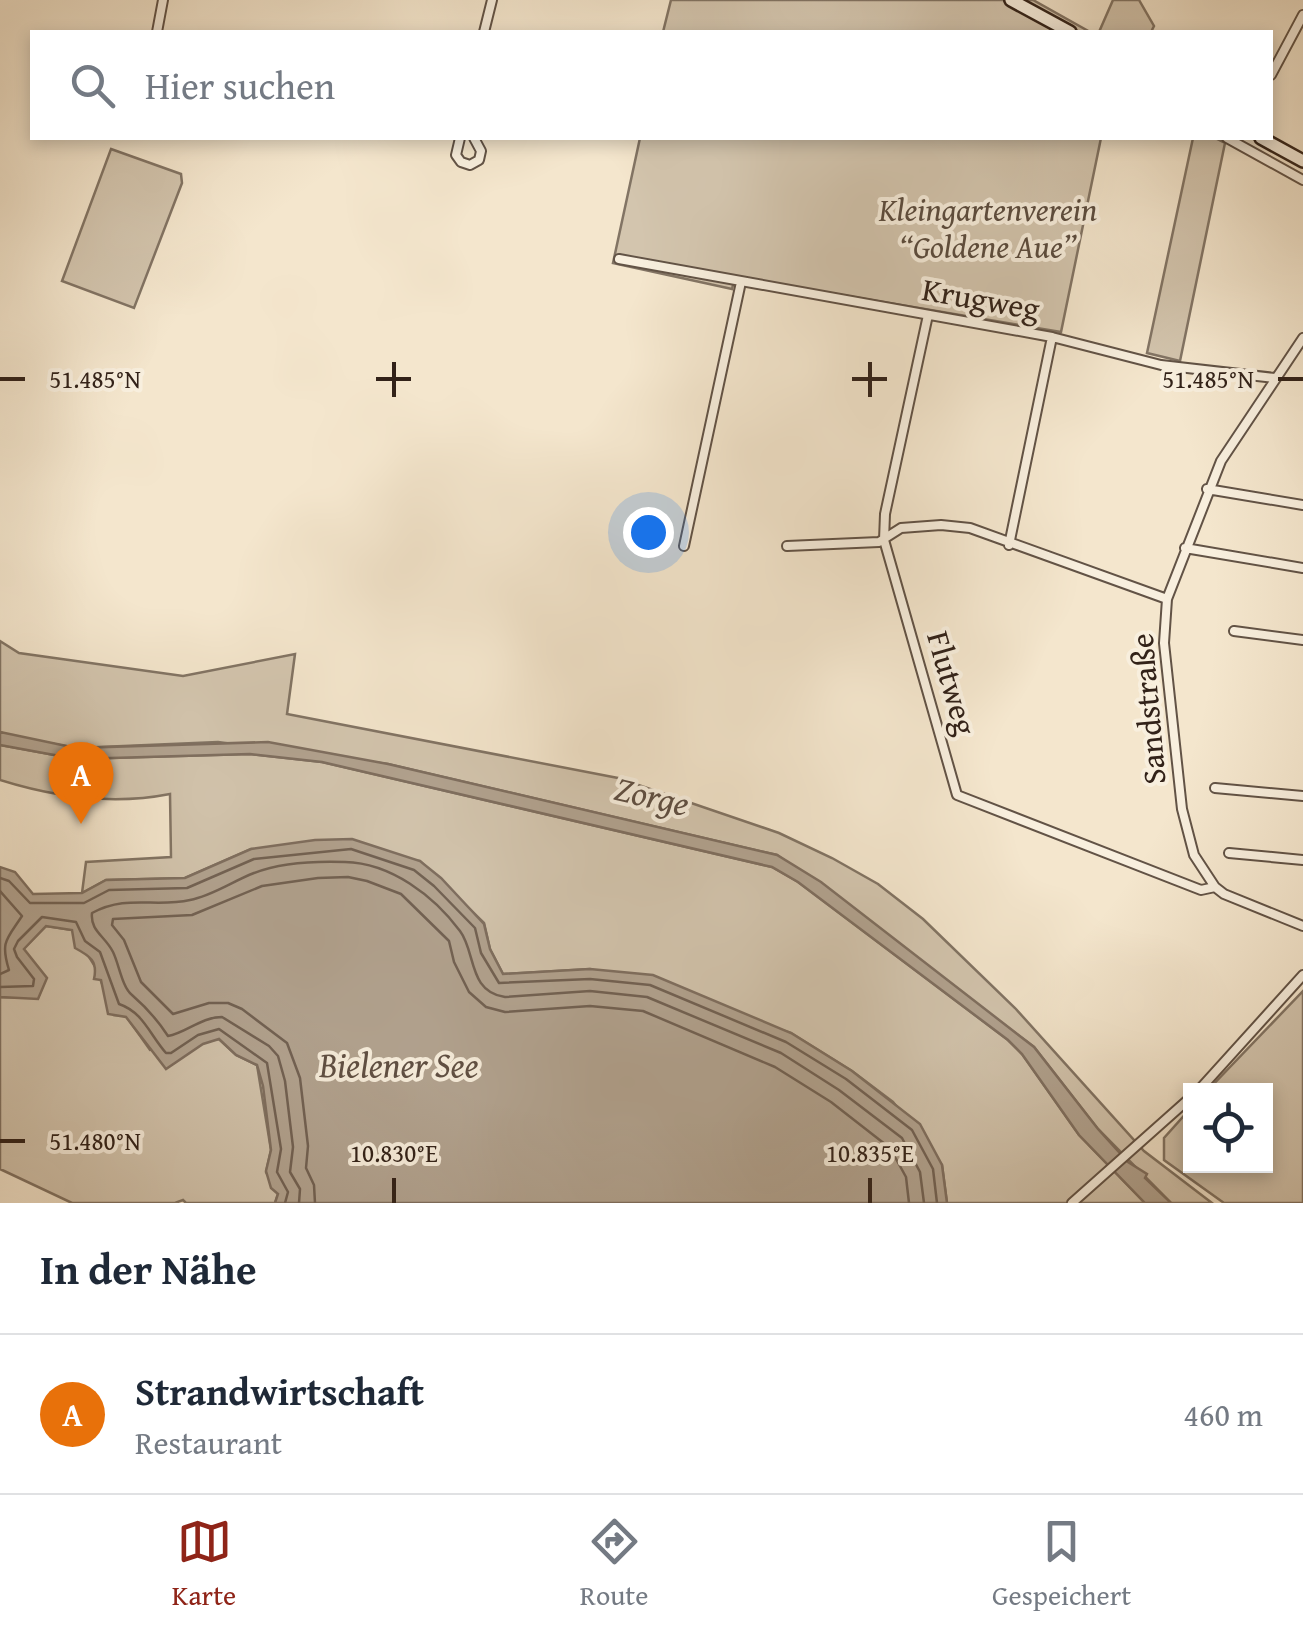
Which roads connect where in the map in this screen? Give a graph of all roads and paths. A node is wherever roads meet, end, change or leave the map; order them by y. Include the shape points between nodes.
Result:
1 (163, 0) edge
2 (492, 0) edge
3 (1011, 0) edge
4 (1303, 14) edge
5 (157, 30) edge
6 (484, 30) edge
7 (1066, 30) edge
8 (1273, 71) edge
9 (460, 140) edge
10 (475, 140) edge
11 (1231, 140) edge
12 (1265, 140) edge
13 (1303, 160) edge
14 (1303, 180) edge
15 (619, 258) dead end
16 (741, 282) junction
17 (928, 316) junction
18 (1052, 336) junction
19 (1303, 338) edge
20 (1275, 378) junction
21 (1207, 489) junction
22 (1303, 505) edge
23 (884, 540) junction
24 (1009, 544) junction
25 (684, 546) dead end
26 (787, 546) dead end
27 (1185, 548) junction
28 (1303, 568) edge
29 (1168, 599) junction
30 (1234, 632) dead end
31 (1303, 640) edge
32 (1215, 788) dead end
33 (1303, 796) edge
34 (1230, 854) dead end
35 (1303, 860) edge
36 (1214, 887) junction
37 (1303, 926) edge
38 (1303, 976) edge
39 (1205, 1083) edge
40 (1183, 1104) edge
41 (1072, 1203) edge

1 - 5 street
2 - 6 street
3 - 7 main road
4 - 8 street
9 - 10 street via 456,155 470,165 481,151
11 - 14 street
12 - 13 main road
15 - 16 street, Krugweg
16 - 17 street, Krugweg
16 - 25 street
17 - 18 street, Krugweg
17 - 23 street, Flutweg
18 - 20 street, Krugweg via 1161,365
18 - 24 street
19 - 20 street, Sandstraße
20 - 21 street, Sandstraße
21 - 22 street
21 - 27 street, Sandstraße
23 - 24 street via 901,528 941,525
23 - 26 street
23 - 36 street, Flutweg via 957,795 1201,890
24 - 29 street
27 - 28 street
27 - 29 street, Sandstraße
29 - 36 street, Sandstraße via 1164,643 1182,809 1194,854
30 - 31 street
32 - 33 street
34 - 35 street
36 - 37 street
38 - 39 street
40 - 41 street

